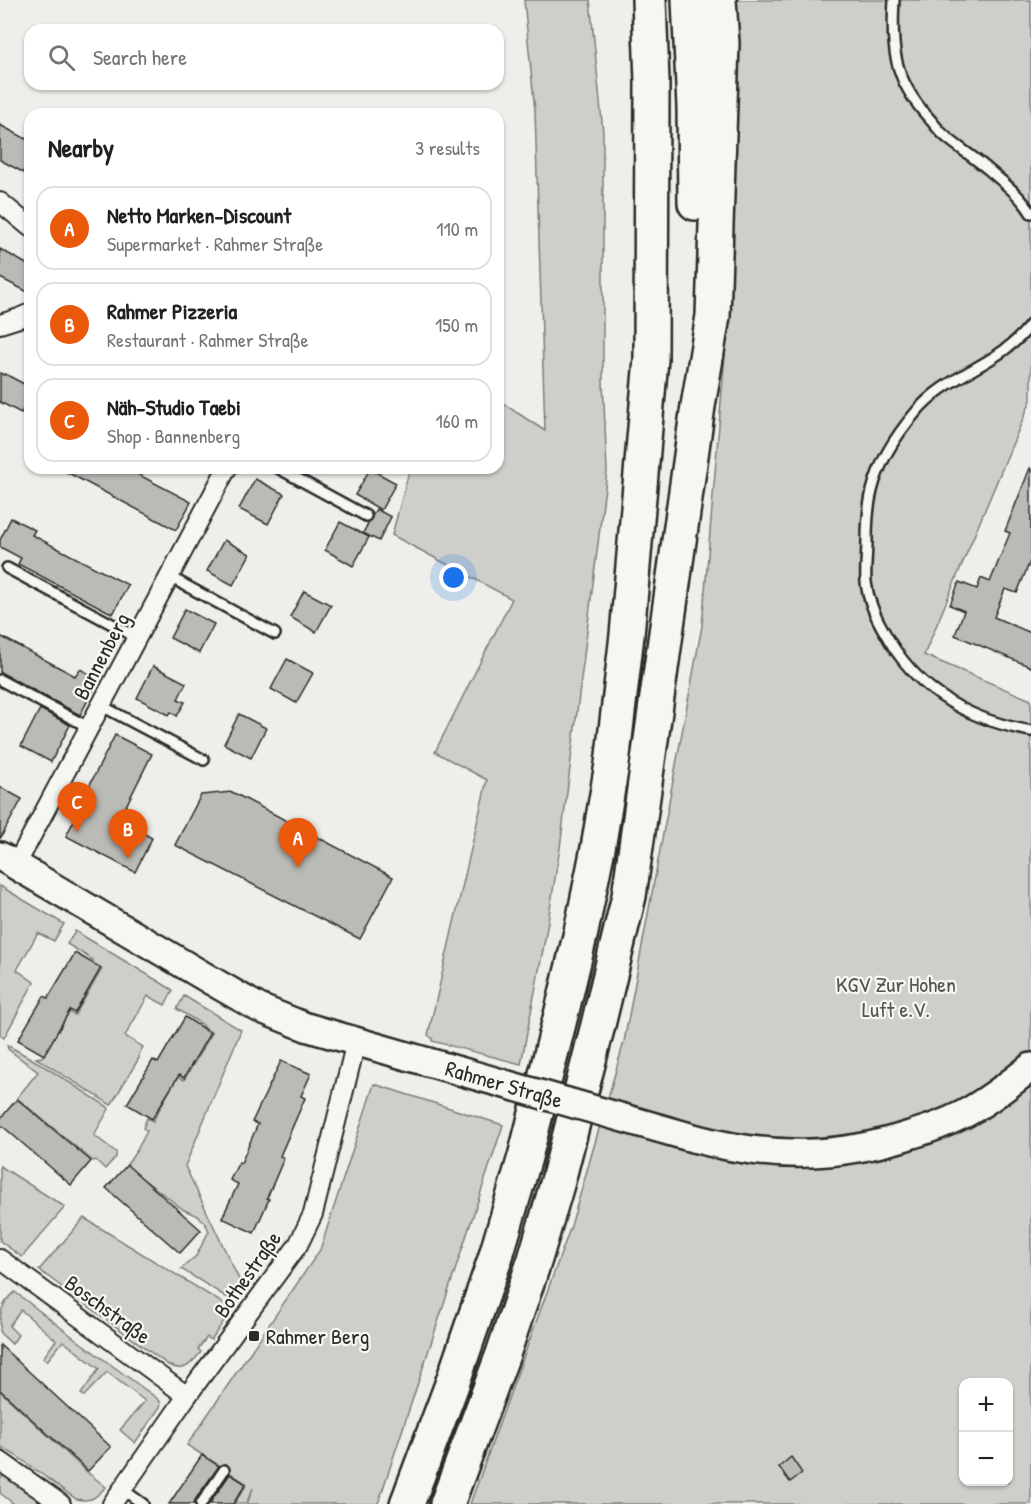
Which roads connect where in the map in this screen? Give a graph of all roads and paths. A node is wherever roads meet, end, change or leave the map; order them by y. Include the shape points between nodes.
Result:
1 (631, 0) edge
2 (649, 0) edge
3 (689, 0) edge
4 (719, 0) edge
5 (894, 0) edge
6 (652, 82) junction
7 (0, 202) edge
8 (1031, 213) edge
9 (24, 222) edge
10 (24, 315) edge
11 (0, 324) edge
12 (1031, 324) edge
13 (698, 406) junction
14 (224, 474) edge
15 (289, 474) edge
16 (366, 516) dead end
17 (7, 568) dead end
18 (170, 577) junction
19 (275, 634) dead end
20 (138, 638) junction
21 (0, 680) edge
22 (102, 706) junction
23 (90, 728) junction
24 (1031, 730) edge
25 (204, 760) dead end
26 (8, 860) edge
27 (356, 1042) junction
28 (1031, 1067) edge
29 (0, 1259) edge
30 (187, 1396) junction
31 (0, 1461) edge
32 (224, 1470) dead end
33 (117, 1497) edge
34 (61, 1504) edge
35 (143, 1504) edge
36 (201, 1504) edge
37 (406, 1504) edge
38 (447, 1504) edge

1 - 6 highway
2 - 6 highway
3 - 13 highway
4 - 13 highway via 722,43 713,316
5 - 8 lane via 892,24 904,86 944,135 1003,183
6 - 37 highway via 651,358 612,764 581,932 525,1157 495,1259
7 - 9 street
10 - 11 street
12 - 24 lane via 997,357 940,389 917,410 886,455 872,491 866,582 875,616 892,647 914,674 958,706 1013,728
13 - 38 highway via 629,896 535,1259
14 - 18 street, Bannenberg
15 - 16 lane
17 - 20 lane
18 - 19 lane
18 - 20 street, Bannenberg
20 - 22 street, Bannenberg
21 - 23 lane
22 - 23 street, Bannenberg
22 - 25 lane
23 - 26 street, Bannenberg
26 - 27 main road, Rahmer Straße via 259,1008
27 - 28 main road, Rahmer Straße, bridge via 693,1138 754,1151 797,1154 884,1144 931,1128 964,1114
27 - 30 street, Bothestraße via 314,1214 298,1245
29 - 30 street, Boschstraße
30 - 33 street, Bothestraße
31 - 34 street
32 - 36 lane
33 - 35 lane

